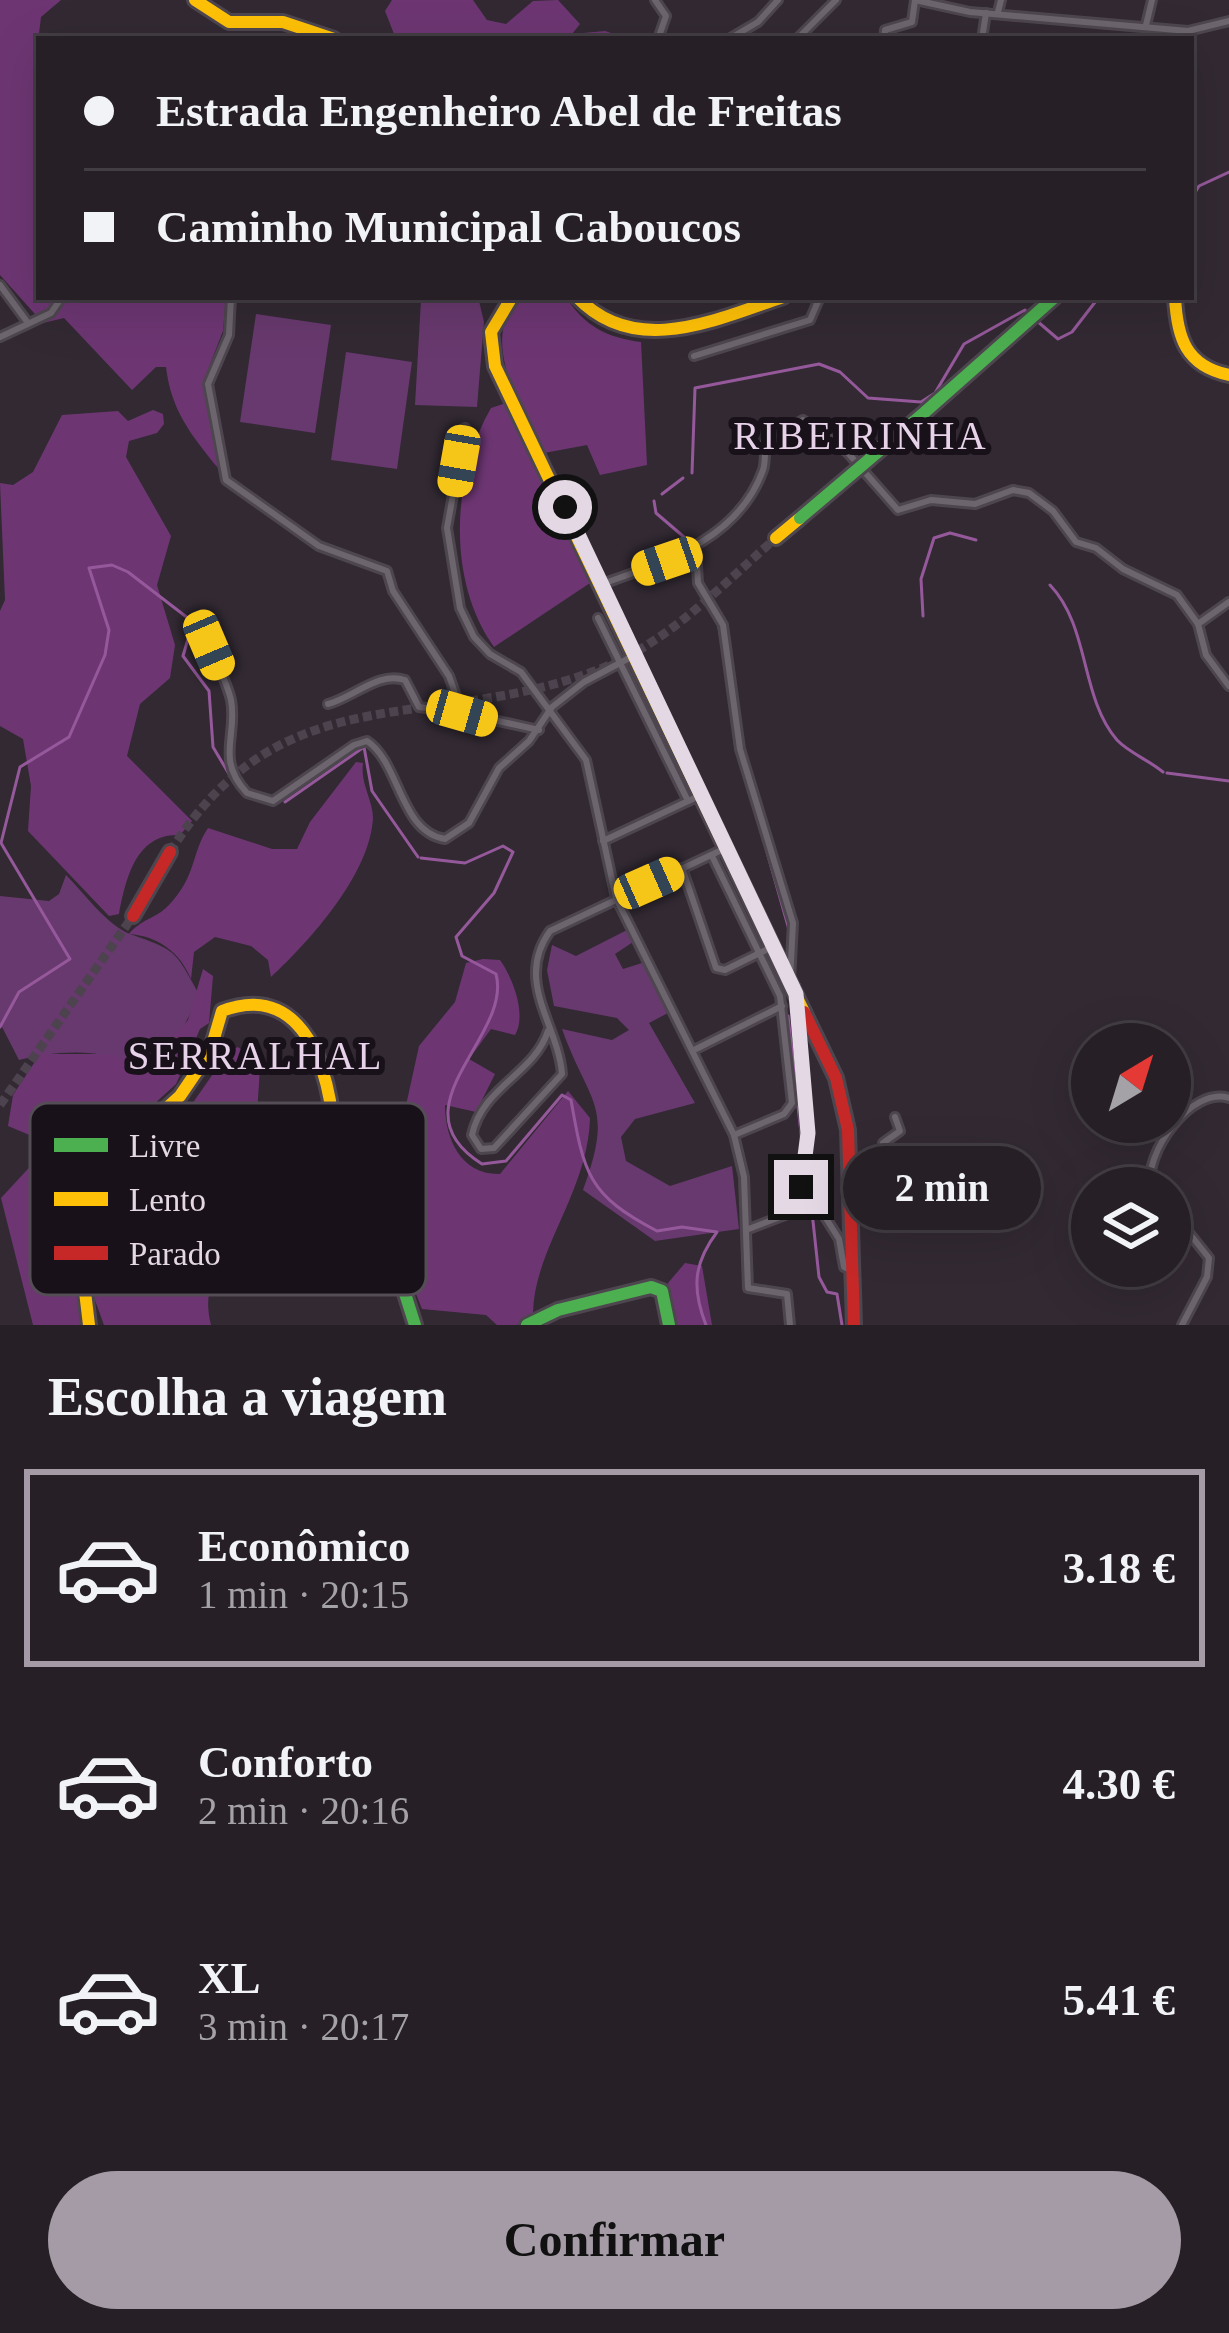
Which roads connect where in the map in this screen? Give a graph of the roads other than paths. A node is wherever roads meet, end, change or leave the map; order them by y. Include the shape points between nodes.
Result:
1 (195, 0) edge
2 (656, 0) edge
3 (778, 0) edge
4 (836, 0) edge
5 (915, 0) edge
6 (1001, 0) edge
7 (1153, 0) edge
8 (970, 12) junction
9 (986, 12) junction
10 (998, 13) junction
11 (1229, 21) edge
12 (1147, 25) junction
13 (981, 29) junction
14 (1173, 29) junction
15 (325, 36) edge
16 (659, 36) edge
17 (734, 36) edge
18 (799, 36) edge
19 (884, 36) edge
20 (982, 36) edge
21 (1173, 36) edge
22 (0, 285) edge
23 (60, 300) edge
24 (231, 300) edge
25 (510, 300) edge
26 (580, 300) edge
27 (771, 300) edge
28 (819, 300) edge
29 (1052, 300) edge
30 (1175, 300) edge
31 (28, 323) junction
32 (0, 338) edge
33 (694, 356) dead end
34 (1229, 375) edge
35 (464, 428) dead end
36 (776, 538) tunnel mouth
37 (696, 548) junction
38 (602, 584) junction
39 (1229, 602) edge
40 (598, 618) dead end
41 (1198, 624) junction
42 (209, 645) dead end
43 (635, 655) junction
44 (621, 662) junction
45 (1229, 686) edge
46 (328, 704) dead end
47 (552, 707) junction
48 (462, 713) junction
49 (538, 730) junction
50 (694, 798) junction
51 (603, 841) junction
52 (728, 847) junction
53 (170, 852) tunnel mouth
54 (711, 854) junction
55 (682, 868) junction
56 (616, 898) junction
57 (133, 916) tunnel mouth
58 (767, 949) junction
59 (790, 980) junction
60 (796, 994) junction
61 (782, 1006) junction
62 (548, 1031) junction
63 (695, 1048) junction
64 (536, 1052) junction
65 (560, 1060) junction
66 (1229, 1098) edge
67 (172, 1103) edge
68 (328, 1103) edge
69 (895, 1117) dead end
70 (734, 1135) junction
71 (1150, 1167) edge
72 (806, 1169) junction
73 (851, 1205) junction
74 (745, 1230) junction
75 (1191, 1235) edge
76 (851, 1270) junction
77 (87, 1295) edge
78 (405, 1295) edge
79 (89, 1325) edge
80 (415, 1325) edge
81 (527, 1325) edge
82 (669, 1325) edge
83 (790, 1325) edge
84 (854, 1325) edge
85 (1182, 1325) edge

1 - 15 main road via 229,22 283,22
2 - 16 street via 666,16
3 - 17 street
4 - 18 street
5 - 8 street
5 - 19 street via 912,22
6 - 10 street
7 - 12 street
8 - 9 street
8 - 13 street
9 - 10 street
9 - 13 street
10 - 12 street
11 - 14 street
12 - 14 street
13 - 20 street
14 - 21 street
22 - 31 street
23 - 31 street
24 - 48 street via 229,335 208,383 226,480 319,546 387,571
25 - 38 main road via 491,332 494,366
26 - 27 main road via 602,323 640,334
28 - 33 street via 810,320
29 - 36 main road, bridge
30 - 34 main road via 1187,356
31 - 32 street
35 - 47 street via 447,528 460,608 474,637
37 - 38 street
37 - 41 street via 713,538 762,473 766,442 803,420 848,453 898,510 1029,493 1076,542 1178,595
37 - 59 street via 698,583 723,625 740,748 794,923
38 - 43 main road
39 - 41 street
40 - 44 street
41 - 45 street via 1206,655
42 - 49 street via 232,703 231,768 242,789 262,801 284,796 367,741 419,822 432,836 450,838 469,823 499,768
43 - 44 street
43 - 50 main road
44 - 47 street
44 - 50 street
46 - 48 street via 386,676 405,680 419,707
47 - 49 street
47 - 51 street via 586,760
48 - 49 street
50 - 51 street
50 - 52 main road
51 - 56 street
52 - 54 street
52 - 58 main road
53 - 57 main road
54 - 55 street
54 - 58 street
55 - 56 street
55 - 58 street via 716,968
56 - 62 street via 561,923 542,944 534,967
56 - 63 street
58 - 59 main road
58 - 61 street
59 - 60 main road
60 - 72 street
60 - 73 main road via 836,1078
61 - 63 street
61 - 70 street via 793,1103
62 - 64 street
62 - 65 street
63 - 70 street
64 - 65 street
64 - 65 street via 482,1106 472,1135 481,1149 494,1148 557,1085
66 - 71 street via 1193,1106
67 - 68 main road via 210,1052 220,1013 259,1001 286,1009 307,1035
69 - 73 street via 900,1131 884,1143 894,1158 894,1185
70 - 74 street
72 - 74 street via 793,1212
72 - 76 street
73 - 76 main road
74 - 83 street via 748,1288 787,1294
75 - 85 street via 1210,1258
76 - 84 main road
77 - 79 main road
78 - 80 main road
81 - 82 main road via 565,1303 613,1301 651,1286 662,1292

